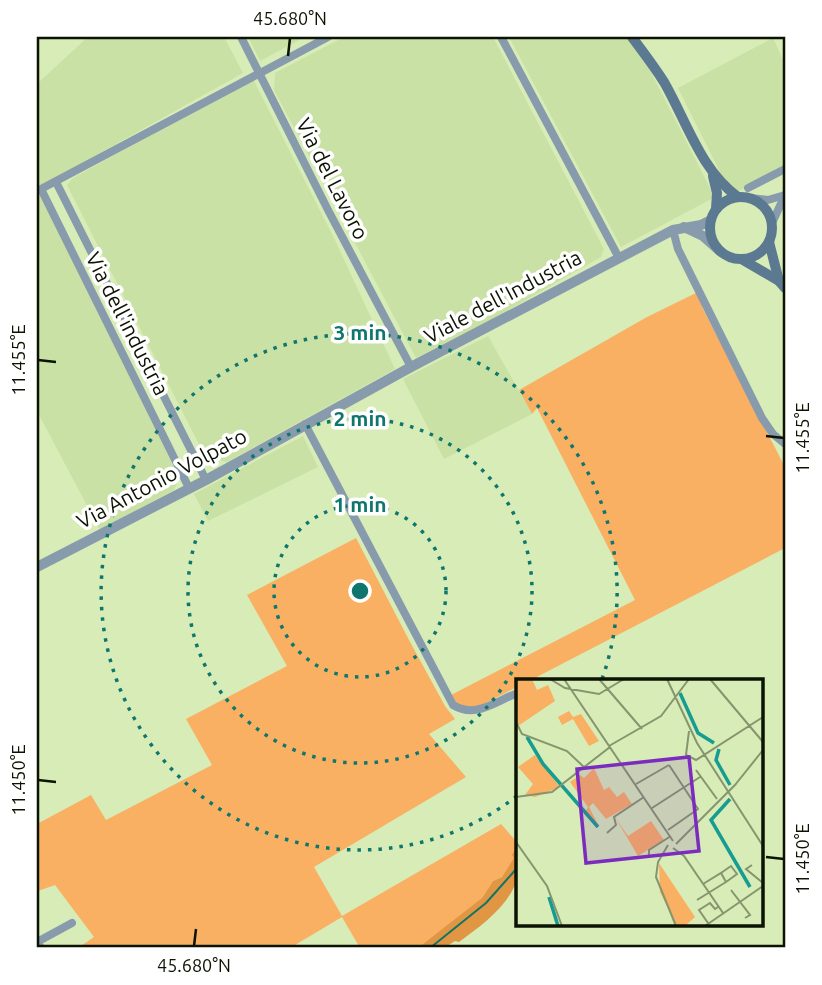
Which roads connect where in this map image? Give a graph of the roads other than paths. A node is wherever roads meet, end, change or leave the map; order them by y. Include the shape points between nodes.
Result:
1 (242, 37) edge
2 (328, 37) edge
3 (502, 37) edge
4 (632, 37) edge
5 (260, 74) junction
6 (785, 169) edge
7 (712, 173) junction
8 (56, 182) junction
9 (745, 194) junction
10 (785, 195) edge
11 (64, 199) junction
12 (49, 207) junction
13 (716, 209) junction
14 (711, 220) junction
15 (772, 223) junction
16 (678, 228) junction
17 (769, 242) junction
18 (721, 252) junction
19 (619, 258) junction
20 (743, 260) junction
21 (782, 284) edge
22 (411, 367) junction
23 (305, 424) junction
24 (785, 444) edge
25 (206, 480) junction
26 (189, 488) junction
27 (37, 567) edge
28 (516, 693) edge
29 (71, 924) dead end
30 (37, 942) edge
31 (41, 948) edge

1 - 5 street, Via del Lavoro
2 - 5 street
3 - 19 street
4 - 7 main road via 663,81
5 - 8 street
5 - 22 street, Via del Lavoro
6 - 9 street
7 - 9 main road via 724,187
7 - 13 main road
8 - 11 street, Via dell'industria
8 - 12 street via 41,189
9 - 10 street via 768,200
9 - 13 main road
9 - 15 main road via 765,207
10 - 15 street
11 - 12 street
11 - 25 street, Via dell'industria
12 - 26 street, Via dell'industria
13 - 14 main road
14 - 16 street, Viale dell'Industria
14 - 18 main road via 711,238
15 - 17 main road
16 - 18 street via 703,236
16 - 19 street, Viale dell'Industria
16 - 24 street via 678,249 762,418
17 - 20 main road via 758,254
17 - 21 main road
18 - 20 main road
19 - 22 street, Viale dell'Industria
20 - 21 main road
22 - 23 street, Viale dell'Industria
23 - 25 street, Via Antonio Volpato
23 - 28 street via 453,705 471,712
25 - 26 street, Via Antonio Volpato
26 - 27 street, Via Antonio Volpato
29 - 30 street
30 - 31 street

